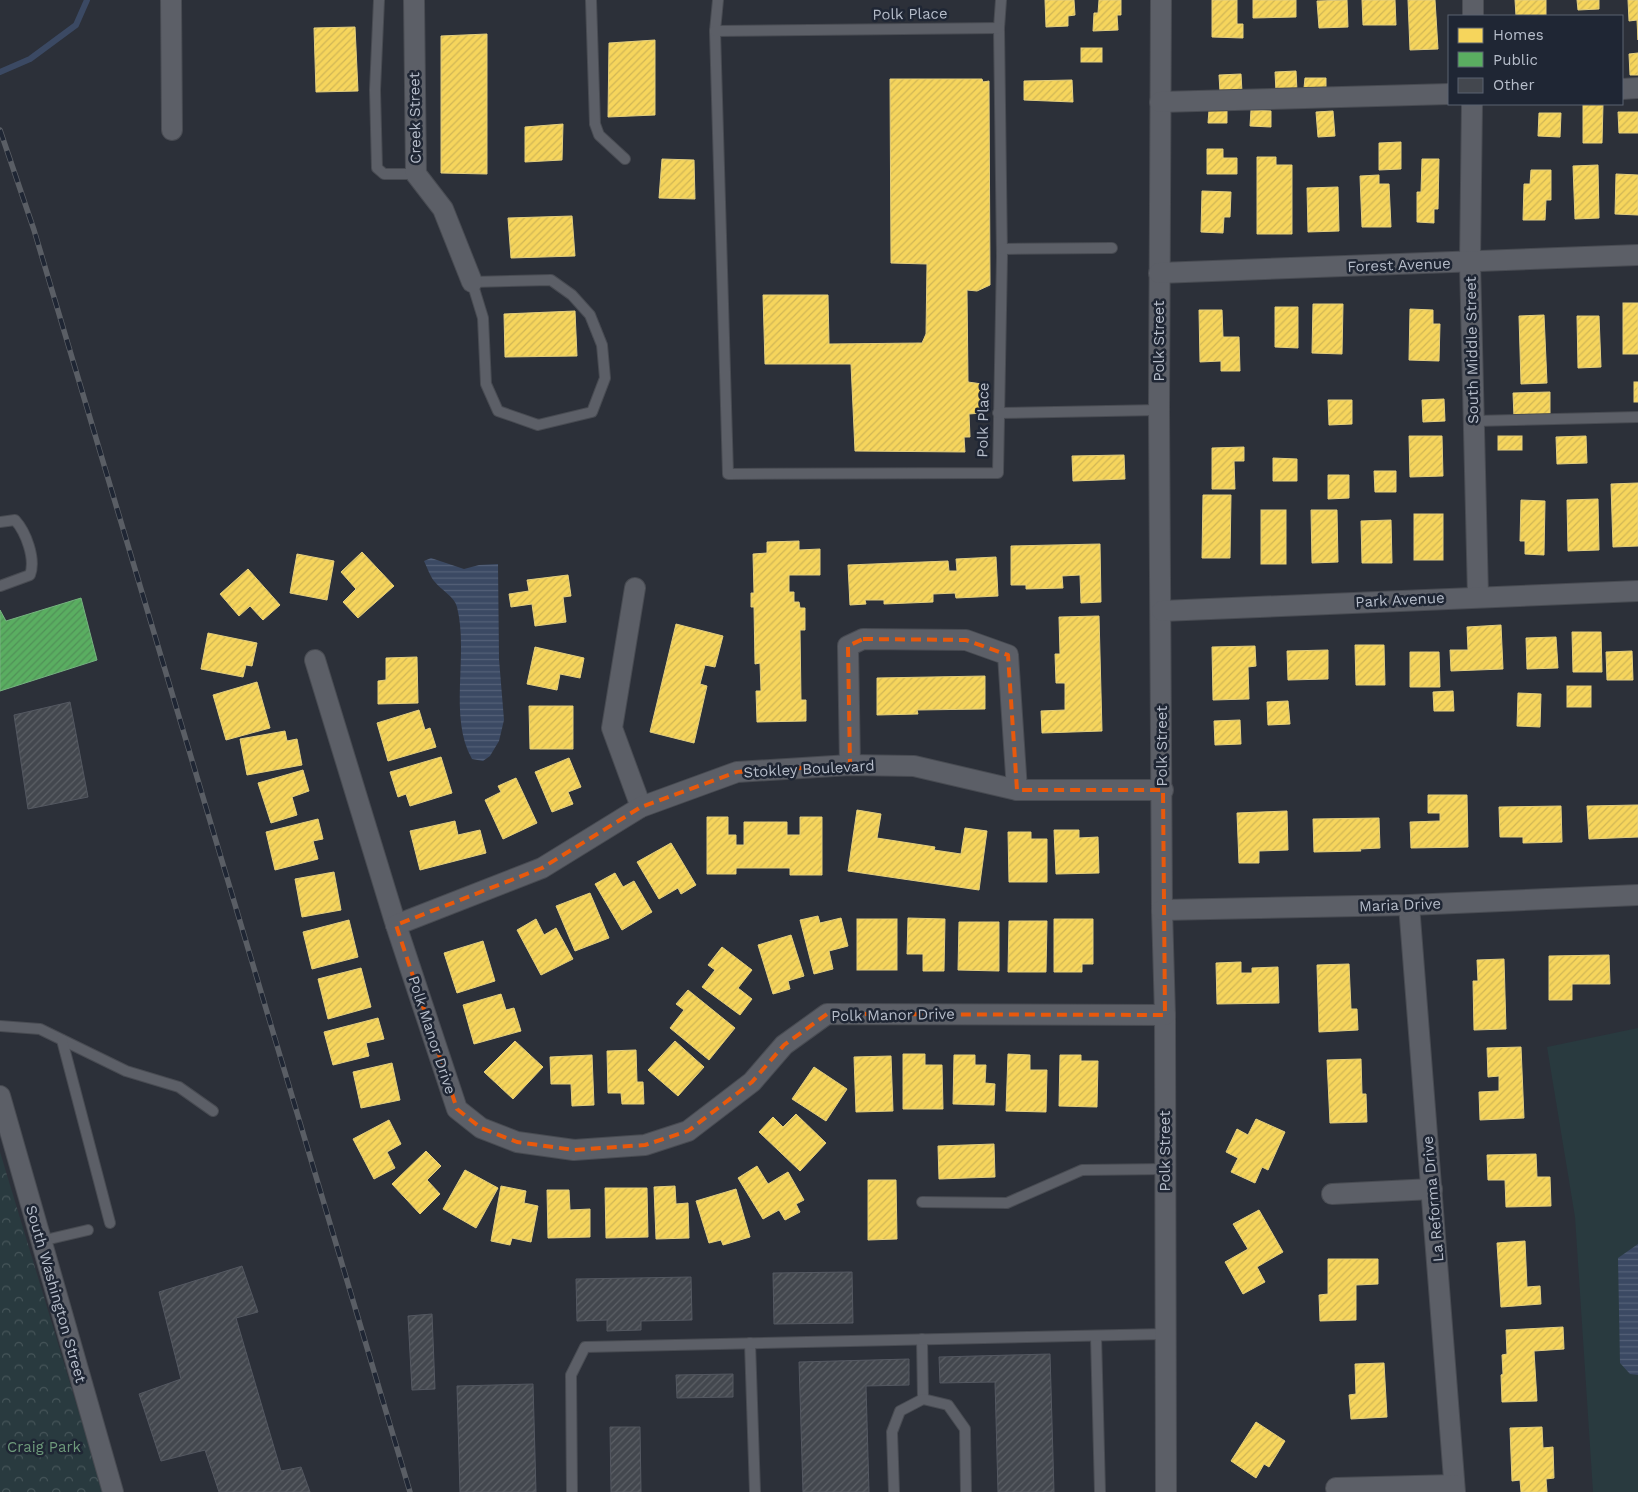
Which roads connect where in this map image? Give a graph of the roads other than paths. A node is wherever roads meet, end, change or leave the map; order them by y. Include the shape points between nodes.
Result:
1 (171, 0) edge
2 (379, 0) edge
3 (414, 0) edge
4 (591, 0) edge
5 (718, 0) edge
6 (1001, 0) edge
7 (1161, 0) edge
8 (1474, 0) edge
9 (1473, 15) edge
10 (999, 28) junction
11 (715, 31) junction
12 (1638, 88) edge
13 (1623, 89) edge
14 (1448, 94) edge
15 (1160, 102) junction
16 (1472, 105) edge
17 (172, 130) dead end
18 (625, 159) dead end
19 (416, 174) junction
20 (1112, 248) dead end
21 (1002, 249) junction
22 (1638, 255) edge
23 (1470, 263) junction
24 (1159, 273) junction
25 (472, 282) junction
26 (1159, 410) junction
27 (998, 413) junction
28 (1638, 417) edge
29 (1474, 421) junction
30 (0, 522) edge
31 (0, 586) edge
32 (635, 588) dead end
33 (1638, 591) edge
34 (1478, 596) junction
35 (1162, 611) junction
36 (315, 660) dead end
37 (850, 765) junction
38 (1017, 790) junction
39 (1163, 790) junction
40 (641, 807) junction
41 (1638, 895) edge
42 (1409, 905) junction
43 (1162, 910) junction
44 (396, 925) junction
45 (1165, 1015) junction
46 (0, 1026) edge
47 (62, 1040) junction
48 (0, 1096) edge
49 (213, 1111) dead end
50 (1165, 1168) junction
51 (1432, 1189) junction
52 (1332, 1194) dead end
53 (922, 1202) dead end
54 (110, 1223) dead end
55 (88, 1230) dead end
56 (41, 1241) junction
57 (1166, 1334) junction
58 (1096, 1336) junction
59 (922, 1339) junction
60 (750, 1343) junction
61 (923, 1399) junction
62 (1336, 1488) dead end
63 (1455, 1488) edge
64 (113, 1492) edge
65 (572, 1492) edge
66 (755, 1492) edge
67 (894, 1492) edge
68 (966, 1492) edge
69 (1100, 1492) edge
70 (1166, 1492) edge

1 - 17 street
2 - 19 lane via 375,96 377,168 384,174
3 - 19 street, Creek Street
4 - 18 lane via 595,124 599,135
5 - 11 lane, Polk Place
6 - 10 lane
7 - 15 street, Polk Street
8 - 9 street
10 - 11 lane, Polk Place
10 - 21 lane, Polk Place
11 - 27 lane, Polk Place via 728,474 998,472
12 - 13 street
14 - 15 street
15 - 24 street, Polk Street
16 - 23 street, South Middle Street
19 - 25 street, Creek Street via 443,209
20 - 21 lane
21 - 27 lane, Polk Place
22 - 23 street, Forest Avenue
23 - 24 street, Forest Avenue
23 - 29 street, South Middle Street
24 - 26 street, Polk Street
25 - 25 lane via 484,318 486,384 498,411 538,425 592,412 606,378 602,345 590,315 572,294 551,280
26 - 27 lane
26 - 35 street, Polk Street
28 - 29 lane
29 - 34 street, South Middle Street
30 - 31 lane via 15,520 22,528 33,566 30,575
32 - 40 street via 612,728
33 - 34 street, Park Avenue
34 - 35 street, Park Avenue
35 - 39 street, Polk Street
36 - 44 street, Polk Manor Drive
37 - 38 street, Stokley Boulevard via 914,766
37 - 38 street via 848,646 863,639 966,640 1008,654
37 - 40 street, Stokley Boulevard via 737,772
38 - 39 street, Stokley Boulevard
39 - 43 street, Polk Street
40 - 44 street, Stokley Boulevard via 542,868
41 - 42 street, Maria Drive
42 - 43 street, Maria Drive
42 - 51 street, La Reforma Drive
43 - 45 street, Polk Street
44 - 45 street, Polk Manor Drive via 457,1109 481,1128 517,1142 574,1150 645,1145 688,1132 752,1082 784,1046 827,1014
45 - 50 street, Polk Street
46 - 47 lane via 40,1029
47 - 49 lane via 126,1071 180,1087
47 - 54 lane
48 - 56 street, South Washington Street
50 - 53 lane via 1082,1170 1007,1202
50 - 57 street, Polk Street
51 - 52 street
51 - 63 street, La Reforma Drive
55 - 56 lane
56 - 64 street, South Washington Street
57 - 58 lane
57 - 70 street, Polk Street
58 - 59 lane
58 - 69 lane
59 - 60 lane
59 - 61 lane
60 - 65 lane via 585,1347 571,1376
60 - 66 lane
61 - 67 lane via 900,1411 892,1432
61 - 68 lane via 948,1406 965,1429
62 - 63 street

